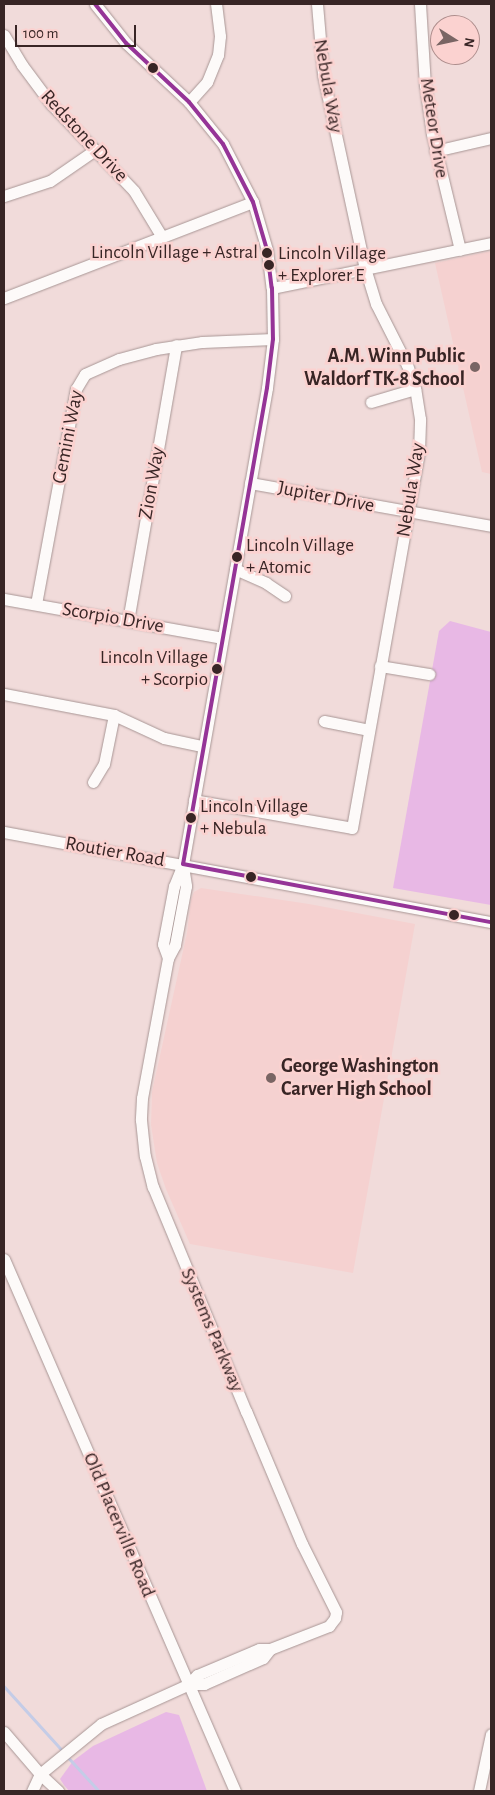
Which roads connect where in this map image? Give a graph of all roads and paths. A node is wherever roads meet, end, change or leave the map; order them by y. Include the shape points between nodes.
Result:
1 (95, 4) edge
2 (216, 4) edge
3 (317, 4) edge
4 (420, 4) edge
5 (4, 36) edge
6 (189, 102) junction
7 (491, 138) edge
8 (95, 150) junction
9 (435, 152) junction
10 (4, 196) edge
11 (252, 202) junction
12 (162, 237) junction
13 (491, 243) edge
14 (460, 250) junction
15 (365, 269) junction
16 (272, 288) junction
17 (4, 298) edge
18 (273, 339) junction
19 (176, 345) junction
20 (415, 389) junction
21 (371, 402) dead end
22 (250, 483) junction
23 (408, 512) junction
24 (491, 526) edge
25 (235, 569) junction
26 (285, 596) dead end
27 (4, 598) edge
28 (36, 604) junction
29 (128, 621) junction
30 (222, 638) junction
31 (380, 666) junction
32 (430, 674) dead end
33 (4, 694) edge
34 (114, 714) junction
35 (324, 721) dead end
36 (369, 730) junction
37 (203, 746) junction
38 (93, 782) dead end
39 (194, 800) junction
40 (4, 832) edge
41 (183, 864) junction
42 (491, 922) edge
43 (4, 1259) edge
44 (189, 1684) junction
45 (4, 1732) edge
46 (491, 1734) edge
47 (40, 1774) junction
48 (32, 1791) edge
49 (46, 1791) edge
50 (58, 1791) edge
51 (235, 1791) edge
52 (480, 1791) edge

1 - 6 street, Systems Parkway via 126,43
2 - 6 street via 220,36 216,65 207,82
3 - 15 street, Nebula Way via 324,74
4 - 9 street, Meteor Drive via 425,85
5 - 8 street, Redstone Drive via 41,91
6 - 11 street, Systems Parkway via 223,144
7 - 9 street
8 - 10 street via 50,181
8 - 12 street, Redstone Drive via 134,191
9 - 14 street, Meteor Drive
11 - 12 street
11 - 16 street, Systems Parkway via 267,250
12 - 17 street
13 - 14 street
14 - 15 street
15 - 16 street
15 - 20 street, Nebula Way via 376,304 407,365
16 - 18 street, Systems Parkway
18 - 19 street, Gemini Way
18 - 22 street, Systems Parkway via 268,388
19 - 28 street, Gemini Way via 119,359 92,370 79,381
19 - 29 street, Zion Way
20 - 21 street
20 - 23 street, Nebula Way via 420,409 420,441
22 - 23 street, Jupiter Drive
22 - 25 street, Systems Parkway
23 - 24 street, Jupiter Drive
23 - 31 street, Nebula Way
25 - 26 street
25 - 30 street, Systems Parkway
27 - 28 street, Scorpio Drive
28 - 29 street, Scorpio Drive
29 - 30 street, Scorpio Drive
30 - 37 street, Systems Parkway
31 - 32 street
31 - 36 street, Nebula Way
33 - 34 street
34 - 37 street via 164,738
34 - 38 street via 104,764
35 - 36 street
36 - 39 street, Nebula Way via 352,828
37 - 39 street, Systems Parkway
39 - 41 street, Systems Parkway
40 - 41 street, Routier Road
41 - 42 street, Routier Road
41 - 44 street, Systems Parkway via 186,886 175,945 168,958 142,1098 145,1156 153,1187 238,1394 302,1544 336,1612 328,1626 270,1649 259,1649 197,1675
43 - 44 street, Old Placerville Road
44 - 47 street, Systems Parkway via 116,1716 85,1735
44 - 51 street, Old Placerville Road
45 - 47 street
46 - 52 street
47 - 48 street
47 - 49 street
47 - 50 street

